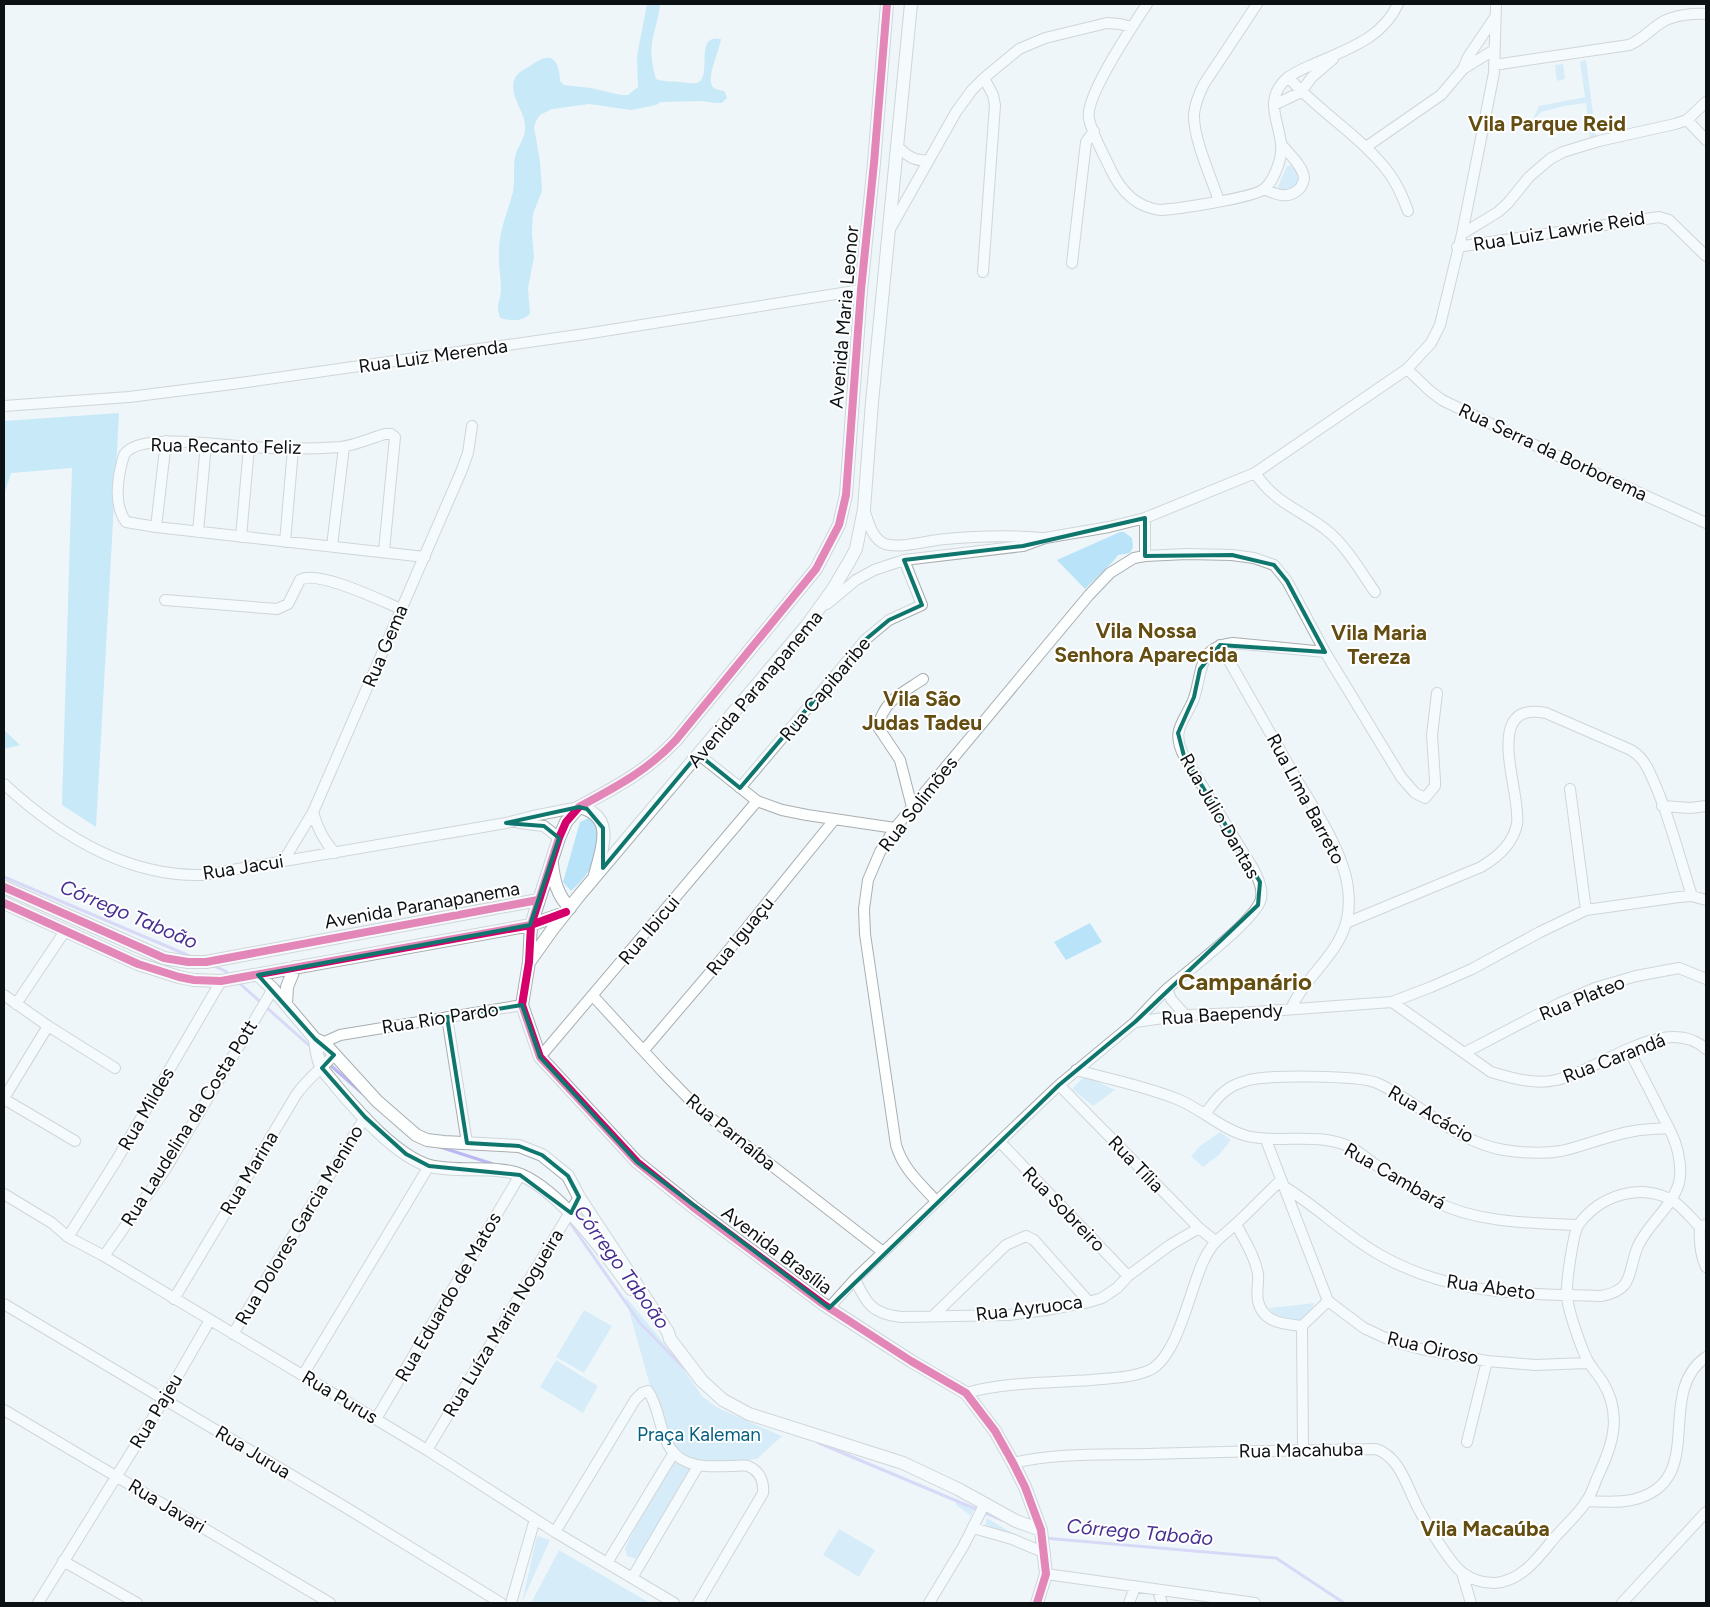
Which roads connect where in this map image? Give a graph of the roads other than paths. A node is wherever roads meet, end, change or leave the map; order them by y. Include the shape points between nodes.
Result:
1 (887, 4) edge
2 (911, 4) edge
3 (1147, 4) edge
4 (1256, 4) edge
5 (1398, 4) edge
6 (1496, 4) edge
7 (1706, 14) edge
8 (1495, 18) junction
9 (1132, 27) junction
10 (1494, 50) junction
11 (1340, 54) junction
12 (1494, 65) junction
13 (1463, 69) junction
14 (984, 78) junction
15 (1288, 78) junction
16 (1301, 92) junction
17 (1706, 102) edge
18 (1274, 106) junction
19 (1687, 120) junction
20 (1094, 131) junction
21 (1706, 140) edge
22 (1282, 145) junction
23 (897, 146) junction
24 (1366, 147) junction
25 (928, 160) junction
26 (1264, 189) junction
27 (1219, 201) junction
28 (1408, 211) dead end
29 (890, 230) junction
30 (1462, 234) junction
31 (1457, 247) junction
32 (1706, 256) edge
33 (1072, 263) dead end
34 (983, 272) dead end
35 (860, 290) junction
36 (1407, 369) junction
37 (853, 402) junction
38 (872, 402) junction
39 (4, 406) edge
40 (472, 426) dead end
41 (166, 441) junction
42 (206, 444) junction
43 (249, 447) junction
44 (344, 447) junction
45 (293, 449) junction
46 (1255, 473) junction
47 (864, 509) junction
48 (1145, 518) junction
49 (1706, 523) edge
50 (156, 527) junction
51 (198, 532) junction
52 (241, 537) junction
53 (1045, 538) junction
54 (285, 542) junction
55 (332, 546) junction
56 (384, 551) junction
57 (1145, 556) junction
58 (425, 557) junction
59 (904, 560) junction
60 (1376, 592) dead end
61 (165, 600) dead end
62 (401, 609) junction
63 (780, 613) joint
64 (807, 625) junction
65 (1220, 644) junction
66 (1325, 652) junction
67 (923, 679) dead end
68 (1437, 693) dead end
69 (698, 754) junction
70 (4, 784) edge
71 (740, 788) junction
72 (1570, 789) dead end
73 (757, 802) junction
74 (1662, 806) junction
75 (1706, 806) edge
76 (579, 807) junction
77 (912, 807) junction
78 (313, 812) junction
79 (834, 820) junction
80 (506, 823) junction
81 (895, 828) junction
82 (559, 838) junction
83 (335, 853) junction
84 (284, 860) junction
85 (552, 861) junction
86 (595, 877) junction
87 (4, 887) edge
88 (1692, 896) junction
89 (538, 900) junction
90 (1706, 900) edge
91 (4, 903) edge
92 (568, 910) junction
93 (1586, 910) junction
94 (1346, 922) junction
95 (531, 925) junction
96 (65, 931) junction
97 (529, 962) junction
98 (295, 967) junction
99 (258, 975) junction
100 (1706, 979) edge
101 (221, 981) junction
102 (273, 989) junction
103 (1167, 989) junction
104 (4, 996) edge
105 (593, 996) junction
106 (1392, 1002) junction
107 (16, 1004) junction
108 (286, 1004) junction
109 (522, 1005) junction
110 (1291, 1009) junction
111 (1185, 1015) junction
112 (447, 1017) junction
113 (1135, 1022) junction
114 (48, 1026) junction
115 (318, 1045) junction
116 (1706, 1049) edge
117 (644, 1050) junction
118 (1629, 1050) junction
119 (1464, 1053) junction
120 (334, 1055) junction
121 (540, 1058) junction
122 (115, 1068) dead end
123 (322, 1068) junction
124 (1076, 1070) junction
125 (1059, 1085) junction
126 (4, 1098) edge
127 (1205, 1114) junction
128 (365, 1117) junction
129 (1668, 1128) junction
130 (75, 1140) dead end
131 (1266, 1140) junction
132 (1000, 1142) junction
133 (468, 1143) junction
134 (429, 1166) junction
135 (520, 1175) junction
136 (1282, 1183) junction
137 (4, 1194) edge
138 (579, 1197) junction
139 (1671, 1199) junction
140 (936, 1201) junction
141 (571, 1213) junction
142 (1236, 1224) junction
143 (1578, 1226) junction
144 (1703, 1226) edge
145 (1199, 1228) junction
146 (68, 1237) junction
147 (1215, 1241) junction
148 (883, 1252) junction
149 (104, 1256) junction
150 (1706, 1268) edge
151 (1128, 1276) junction
152 (855, 1279) junction
153 (1567, 1295) junction
154 (174, 1298) junction
155 (1328, 1300) junction
156 (1089, 1302) junction
157 (4, 1304) edge
158 (829, 1308) junction
159 (934, 1316) junction
160 (210, 1320) junction
161 (1302, 1326) junction
162 (233, 1334) junction
163 (670, 1339) junction
164 (1706, 1357) edge
165 (1486, 1361) junction
166 (1588, 1363) junction
167 (303, 1376) junction
168 (966, 1393) junction
169 (165, 1398) junction
170 (4, 1410) edge
171 (376, 1419) junction
172 (1467, 1442) dead end
173 (1303, 1449) junction
174 (427, 1450) junction
175 (673, 1454) junction
176 (1013, 1463) junction
177 (698, 1466) junction
178 (116, 1476) junction
179 (1586, 1502) junction
180 (984, 1505) junction
181 (1706, 1512) edge
182 (535, 1519) junction
183 (973, 1528) junction
184 (1041, 1530) junction
185 (555, 1532) junction
186 (1045, 1553) junction
187 (63, 1561) junction
188 (607, 1563) junction
189 (1462, 1573) junction
190 (1046, 1574) junction
191 (632, 1578) junction
192 (1135, 1587) junction
193 (1158, 1591) junction
194 (38, 1603) edge
195 (137, 1603) edge
196 (330, 1603) edge
197 (501, 1603) edge
198 (511, 1603) edge
199 (674, 1603) edge
200 (698, 1603) edge
201 (929, 1603) edge
202 (1036, 1603) edge
203 (1129, 1603) edge
204 (1162, 1603) edge
205 (1255, 1603) edge
206 (1471, 1603) edge
207 (1622, 1603) edge

1 - 35 street, Avenida Maria Leonor
2 - 23 street, Avenida Maria Leonor
3 - 9 street
4 - 27 street via 1204,84 1194,112 1198,139
5 - 11 street via 1377,32
6 - 8 street, Avenida Paranapanema
7 - 12 street via 1679,16 1665,21 1629,46
8 - 10 street, Avenida Paranapanema
8 - 13 street
9 - 14 street via 1107,23 1045,38 1019,49
9 - 20 street via 1096,88 1088,118
10 - 12 street, Avenida Paranapanema
10 - 13 street
11 - 15 street
11 - 16 street
12 - 30 street, Avenida Paranapanema
13 - 24 street via 1441,95
14 - 25 street via 956,112
14 - 34 street via 995,105
15 - 16 street
15 - 18 street via 1275,92
16 - 18 street
16 - 24 street
17 - 19 street
18 - 22 street
19 - 21 street
19 - 30 street via 1599,140 1550,158 1498,212
20 - 27 street via 1122,190 1142,205 1170,210
20 - 33 street via 1086,142
22 - 26 street via 1277,169
22 - 26 street via 1302,172 1302,185 1284,196
23 - 25 street via 913,159
23 - 29 street, Avenida Maria Leonor
24 - 28 street via 1392,178
25 - 29 street
26 - 27 street
29 - 38 street, Avenida Maria Leonor
30 - 31 street, Avenida Paranapanema
31 - 32 street, Rua Luiz Lawrie Reid via 1659,216 1669,220
31 - 36 street, Avenida Paranapanema via 1440,325 1431,343
35 - 37 street, Avenida Maria Leonor
35 - 39 street, Rua Luiz Merenda via 586,334 250,382 129,397
36 - 46 street, Avenida Paranapanema
36 - 49 street, Rua Serra da Borborema via 1442,400
37 - 38 street
37 - 63 street, Avenida Maria Leonor via 846,495 839,525 816,569
38 - 47 street, Avenida Maria Leonor
40 - 58 street, Rua Gema via 466,459
41 - 42 street, Rua Recanto Feliz
41 - 50 street
41 - 50 street, Rua Recanto Feliz via 127,449 122,462 118,497 121,515 126,522
42 - 43 street, Rua Recanto Feliz
42 - 51 street
43 - 45 street, Rua Recanto Feliz
43 - 52 street
44 - 45 street, Rua Recanto Feliz
44 - 55 street
44 - 56 street, Rua Recanto Feliz via 385,434 395,437
45 - 54 street
46 - 48 street, Avenida Paranapanema
46 - 60 street via 1274,496 1330,533
47 - 53 street, Avenida Paranapanema via 874,535 886,544 967,538
47 - 64 street, Avenida Maria Leonor via 850,562
48 - 53 street, Avenida Paranapanema
48 - 57 street
50 - 51 street, Rua Recanto Feliz
51 - 52 street, Rua Recanto Feliz
52 - 54 street, Rua Recanto Feliz
53 - 59 street, Avenida Paranapanema via 1023,546
54 - 55 street, Rua Recanto Feliz
55 - 56 street, Rua Recanto Feliz
56 - 58 street, Rua Recanto Feliz
57 - 66 street via 1232,555 1267,562 1287,581
57 - 77 street, Rua Solimões via 1125,563 1099,584
58 - 62 street, Rua Gema
59 - 64 street, Avenida Paranapanema via 856,580
59 - 71 street, Rua Capibaribe via 922,605 889,620 865,640
61 - 62 street via 277,609 288,604 300,580 307,577 341,584
62 - 78 street, Rua Gema
63 - 76 street, Avenida Paranapanema via 658,758 637,774
64 - 69 street, Avenida Paranapanema
65 - 66 street via 1242,643
65 - 94 street, Rua Lima Barreto via 1334,844 1348,884
65 - 103 street, Rua Júlio Dantas via 1211,651 1200,669 1178,741 1254,870 1262,893 1258,905 1230,935
66 - 68 street via 1401,777 1415,793 1425,798 1436,780 1432,735
67 - 77 street via 890,701 881,714 878,727 900,760
69 - 71 street
69 - 86 street, Avenida Paranapanema
70 - 84 street, Rua Jacui via 55,827 84,845 170,874 203,875
71 - 73 street
72 - 93 street
73 - 79 street
73 - 105 street, Rua Ibicui
74 - 75 street
74 - 88 street
74 - 94 street via 1647,768 1631,750 1546,713 1528,712 1516,719 1509,730 1517,822 1501,854 1481,867
76 - 80 street, Rua Jacui
76 - 82 street, Avenida Paranapanema via 566,822
76 - 86 street via 595,814 603,828 604,842
77 - 81 street, Rua Solimões
78 - 83 street via 320,832
78 - 84 street, Rua Gema
79 - 81 street
79 - 117 street, Rua Iguaçu
80 - 82 street, Rua Jacui via 544,826
80 - 83 street, Rua Jacui
81 - 140 street, Rua Solimões via 868,880 865,934 896,1145 906,1169
82 - 85 street, Avenida Paranapanema
83 - 84 street, Rua Jacui
85 - 89 street, Avenida Paranapanema
85 - 92 street via 554,879
86 - 92 street, Avenida Paranapanema
87 - 89 street, Avenida Paranapanema via 164,958 188,962 206,962
88 - 90 street, Rua Baependy
88 - 93 street, Rua Baependy
89 - 95 street, Avenida Brasília
91 - 96 street, Avenida Paranapanema
92 - 95 street, Avenida Paranapanema
92 - 97 street, Avenida Brasília
93 - 106 street, Rua Baependy via 1472,969
94 - 110 street, Rua Lima Barreto via 1334,947 1303,987
95 - 97 street, Avenida Brasília
95 - 98 street, Avenida Paranapanema
96 - 101 street, Avenida Paranapanema via 167,974
96 - 107 street
97 - 109 street, Avenida Brasília
98 - 99 street, Avenida Paranapanema
98 - 108 street via 286,987
99 - 101 street, Avenida Paranapanema
99 - 102 street
100 - 119 street, Rua Plateo via 1679,968 1595,988
101 - 146 street, Rua Mildes
102 - 108 street
102 - 149 street, Rua Laudelina da Costa Pott via 165,1170
103 - 111 street
103 - 113 street, Rua Júlio Dantas
104 - 107 street
105 - 117 street, Rua Parnaíba
105 - 121 street, Rua Ibicui
106 - 110 street, Rua Baependy
106 - 119 street, Rua Carandá
107 - 114 street
108 - 115 street
109 - 112 street, Rua Rio Pardo
109 - 121 street, Avenida Brasília
110 - 111 street, Rua Baependy
111 - 113 street, Rua Baependy
112 - 115 street, Rua Rio Pardo via 340,1035
112 - 133 street
113 - 124 street, Rua Baependy
114 - 122 street
114 - 126 street
115 - 120 street
115 - 123 street
116 - 118 street, Rua Carandá via 1694,1040 1676,1036 1649,1041
117 - 148 street, Rua Parnaíba via 712,1119
118 - 119 street, Rua Carandá via 1570,1077 1534,1082 1491,1072
118 - 129 street, Rua Abeto
120 - 123 street, Rua Marina
120 - 133 street via 416,1135 427,1140
121 - 158 street, Avenida Brasília via 637,1162
123 - 128 street
123 - 154 street, Rua Marina via 296,1095
124 - 125 street, Rua Baependy
124 - 127 street, Rua Cambará via 1143,1087 1178,1099
125 - 132 street, Rua Baependy
125 - 145 street, Rua Tília
126 - 130 street
127 - 129 street, Rua Acácio via 1228,1088 1249,1080 1334,1077 1375,1082 1408,1099 1453,1131 1502,1150 1560,1151 1634,1131
127 - 131 street, Rua Cambará via 1232,1131
128 - 134 street via 406,1154
128 - 162 street, Rua Dolores Garcia Menino
129 - 139 street, Rua Abeto via 1676,1142 1680,1161 1679,1182
131 - 136 street
131 - 143 street, Rua Cambará via 1326,1139 1349,1146 1434,1201 1455,1210 1491,1219
132 - 140 street, Rua Baependy
132 - 151 street, Rua Sobreiro
133 - 138 street via 519,1146 542,1155 568,1176
134 - 135 street
134 - 167 street
135 - 141 street
135 - 171 street, Rua Eduardo de Matos
136 - 142 street
136 - 153 street, Rua Abeto via 1381,1256 1420,1275 1462,1286
136 - 155 street
137 - 146 street, Rua Purus via 52,1223
138 - 141 street, Rua Luíza Maria Nogueira
138 - 163 street
139 - 143 street via 1646,1191 1609,1198
139 - 144 street
139 - 153 street, Rua Abeto via 1638,1247 1622,1288 1614,1294 1600,1296
140 - 148 street, Rua Baependy
141 - 163 street via 662,1334
141 - 174 street, Rua Luíza Maria Nogueira
142 - 147 street
142 - 161 street via 1258,1273 1258,1301 1264,1313 1272,1321
143 - 153 street, Rua Macahuba
144 - 150 street via 1699,1241
145 - 147 street, Rua Tília
145 - 151 street, Rua Ayruoca
146 - 149 street, Rua Purus
147 - 168 street via 1203,1262 1174,1340 1165,1357 1152,1369 1129,1377 981,1388
148 - 152 street, Rua Baependy
149 - 154 street, Rua Purus
151 - 156 street, Rua Ayruoca via 1117,1288
152 - 158 street, Rua Baependy
152 - 159 street, Rua Ayruoca via 862,1296 878,1312 901,1317
153 - 166 street, Rua Macahuba
154 - 160 street, Rua Purus
155 - 161 street
155 - 165 street, Rua Oiroso via 1364,1328 1392,1341
156 - 159 street, Rua Ayruoca via 1009,1315
156 - 159 street via 1034,1240 1026,1236 1006,1245
157 - 169 street, Rua Jurua
158 - 168 street, Avenida Brasília
160 - 162 street, Rua Purus
160 - 169 street, Rua Pajeu
161 - 173 street
162 - 167 street, Rua Purus
163 - 180 street via 702,1381 723,1400 749,1414 903,1463
164 - 179 street via 1687,1380 1679,1467 1668,1483 1651,1495 1632,1501
165 - 166 street, Rua Oiroso via 1535,1365
165 - 172 street
166 - 179 street, Rua Macahuba via 1603,1382 1615,1420 1614,1436
167 - 171 street, Rua Purus
168 - 176 street, Avenida Brasília via 995,1431
169 - 178 street, Rua Pajeu
169 - 197 street, Rua Jurua
170 - 178 street, Rua Javari
171 - 174 street, Rua Purus
173 - 176 street, Rua Macahuba via 1084,1456
173 - 189 street, Rua Macahuba via 1376,1449 1391,1457 1438,1542
174 - 182 street, Rua Purus
175 - 177 street
175 - 185 street via 664,1438 654,1400 648,1391 642,1393 634,1400
175 - 188 street
176 - 184 street, Avenida Brasília
177 - 191 street
177 - 200 street via 747,1466 758,1473 764,1484 763,1493
178 - 187 street, Rua Pajeu
178 - 196 street, Rua Javari
179 - 189 street, Rua Macahuba via 1528,1569 1512,1579 1496,1583 1479,1582
180 - 183 street
180 - 184 street via 1016,1522
181 - 207 street
182 - 185 street, Rua Purus
182 - 198 street
183 - 186 street
183 - 201 street
184 - 186 street, Avenida Brasília
185 - 188 street, Rua Purus
186 - 190 street, Avenida Brasília
187 - 194 street, Rua Pajeu
187 - 195 street
188 - 191 street, Rua Purus
189 - 206 street
190 - 192 street
190 - 202 street, Avenida Brasília
191 - 199 street, Rua Purus
192 - 193 street
192 - 203 street
193 - 204 street
193 - 205 street

